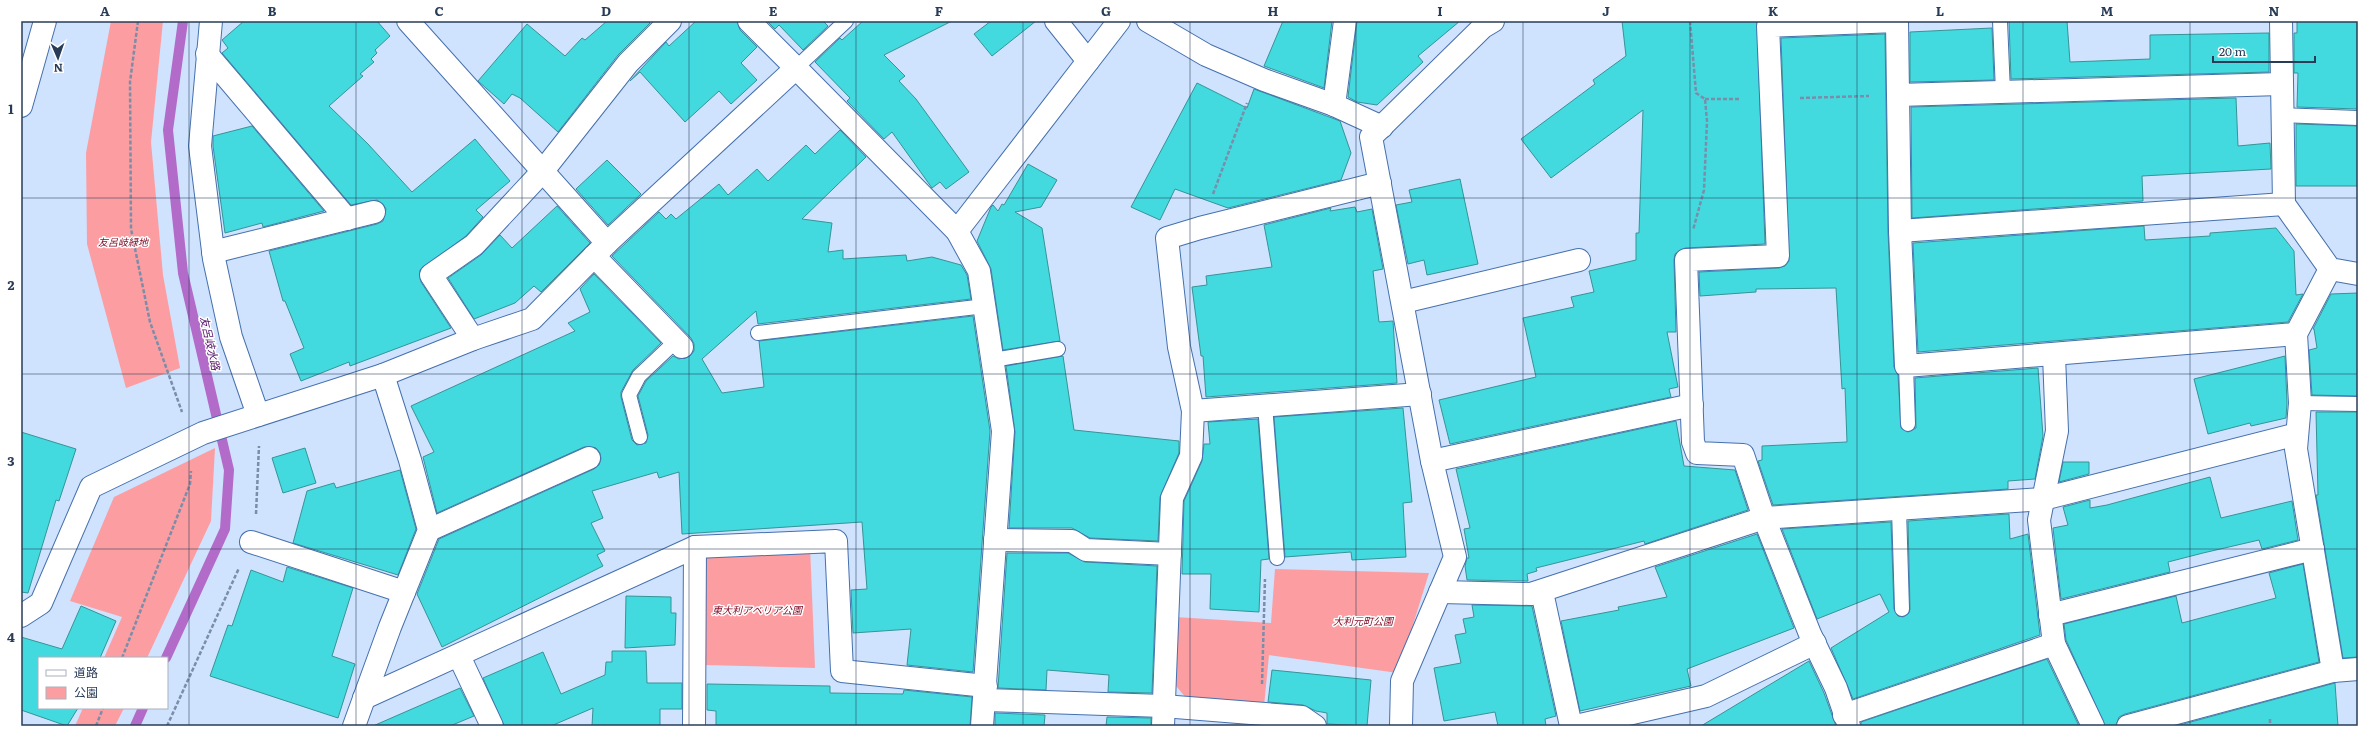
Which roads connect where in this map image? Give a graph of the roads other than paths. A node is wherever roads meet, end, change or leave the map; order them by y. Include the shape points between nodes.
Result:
1 (45, 21) edge
2 (211, 21) edge
3 (408, 21) edge
4 (670, 21) edge
5 (749, 21) edge
6 (846, 21) edge
7 (1056, 21) edge
8 (1118, 21) edge
9 (1148, 21) edge
10 (1345, 21) edge
11 (2000, 21) edge
12 (2282, 21) edge
13 (1485, 23) edge
14 (1779, 23) edge
15 (207, 54) junction
16 (1088, 61) junction
17 (796, 68) junction
18 (2281, 84) junction
19 (2003, 92) junction
20 (1898, 95) junction
21 (1334, 105) junction
22 (21, 106) edge
23 (2282, 115) junction
24 (2358, 118) edge
25 (1382, 127) junction
26 (542, 172) junction
27 (1380, 183) junction
28 (2284, 204) junction
29 (374, 212) dead end
30 (347, 219) junction
31 (957, 231) junction
32 (1900, 231) junction
33 (600, 249) junction
34 (213, 252) junction
35 (1579, 260) dead end
36 (2330, 270) junction
37 (2358, 274) edge
38 (1403, 302) junction
39 (985, 306) junction
40 (758, 334) dead end
41 (2296, 334) junction
42 (473, 340) junction
43 (679, 344) joint
44 (1058, 349) dead end
45 (2054, 356) junction
46 (993, 360) junction
47 (1906, 366) junction
48 (383, 375) junction
49 (1420, 394) junction
50 (2300, 403) junction
51 (2358, 404) edge
52 (1265, 405) junction
53 (1692, 405) junction
54 (1193, 411) junction
55 (253, 416) junction
56 (1908, 424) dead end
57 (2297, 434) junction
58 (640, 437) dead end
59 (589, 458) dead end
60 (1432, 461) junction
61 (2043, 499) junction
62 (1899, 509) junction
63 (1764, 518) junction
64 (429, 530) junction
65 (995, 540) junction
66 (251, 542) road end
67 (695, 547) junction
68 (2313, 549) junction
69 (1170, 554) junction
70 (1276, 558) road end
71 (404, 592) junction
72 (1440, 592) junction
73 (1542, 592) junction
74 (1902, 609) dead end
75 (2050, 615) junction
76 (21, 616) edge
77 (1815, 643) junction
78 (2054, 644) junction
79 (459, 656) junction
80 (2358, 669) edge
81 (2334, 670) junction
82 (986, 693) junction
83 (364, 698) junction
84 (1163, 716) edge
85 (1847, 720) edge
86 (354, 726) edge
87 (492, 726) edge
88 (694, 726) edge
89 (982, 726) edge
90 (1315, 726) edge
91 (1401, 726) edge
92 (1571, 726) edge
93 (1576, 726) edge
94 (2093, 726) edge
95 (2128, 726) edge

1 - 22 street
2 - 15 street
3 - 26 street
4 - 26 street via 628,63
5 - 17 street
6 - 17 lane
7 - 16 street
8 - 16 street
9 - 21 street via 1206,56 1257,78
10 - 21 street
11 - 19 lane
12 - 18 street
13 - 25 street
14 - 20 street via 1897,21
14 - 53 street via 1768,26 1778,256 1686,260
15 - 30 street
15 - 34 street via 200,146
16 - 31 street
17 - 31 street
17 - 33 street
18 - 19 street
18 - 23 street
19 - 20 street
20 - 32 street
21 - 25 street
23 - 24 lane
23 - 28 street
25 - 27 street via 1371,137
26 - 33 street
26 - 42 street via 474,245 432,275
27 - 38 street
27 - 54 street via 1167,238 1179,347
28 - 32 street
28 - 36 street
29 - 30 street
30 - 34 street
31 - 39 street via 979,271
32 - 47 street
33 - 42 street via 532,319
33 - 43 street
34 - 55 street via 231,337
35 - 38 street
36 - 37 street
36 - 41 street
38 - 49 street
39 - 40 lane
39 - 46 street
41 - 45 street
41 - 50 street
42 - 48 street
43 - 58 lane via 639,376 629,395
44 - 46 lane
45 - 47 street
45 - 61 street via 2057,432
46 - 65 street via 1003,431
47 - 56 lane
48 - 55 street
48 - 64 street
49 - 52 street
49 - 60 street
50 - 51 lane
50 - 57 street
52 - 54 street
52 - 70 lane
53 - 60 street
53 - 63 street via 1693,442 1697,453 1743,455
54 - 69 street via 1191,456 1172,498
55 - 76 street via 197,435 90,486 41,603
57 - 61 street
57 - 68 street via 2296,449
59 - 64 street
60 - 72 street via 1455,557
61 - 62 street
61 - 75 street via 2039,520
62 - 63 street
62 - 74 lane
63 - 73 street
63 - 77 street
64 - 71 street
65 - 69 street via 1072,541 1086,550
65 - 82 street
66 - 71 street
67 - 79 street
67 - 82 street via 836,541 842,671
67 - 88 street
68 - 75 street
68 - 81 street
69 - 84 street
71 - 83 street
72 - 73 street
72 - 91 street via 1402,681
73 - 92 street
75 - 78 street
77 - 85 street via 1836,688
77 - 93 street via 1706,696
78 - 85 street
78 - 94 street
79 - 83 street
79 - 87 street
80 - 81 street
81 - 95 street
82 - 84 street
82 - 89 street
83 - 86 street
84 - 90 street via 1260,714 1302,717

